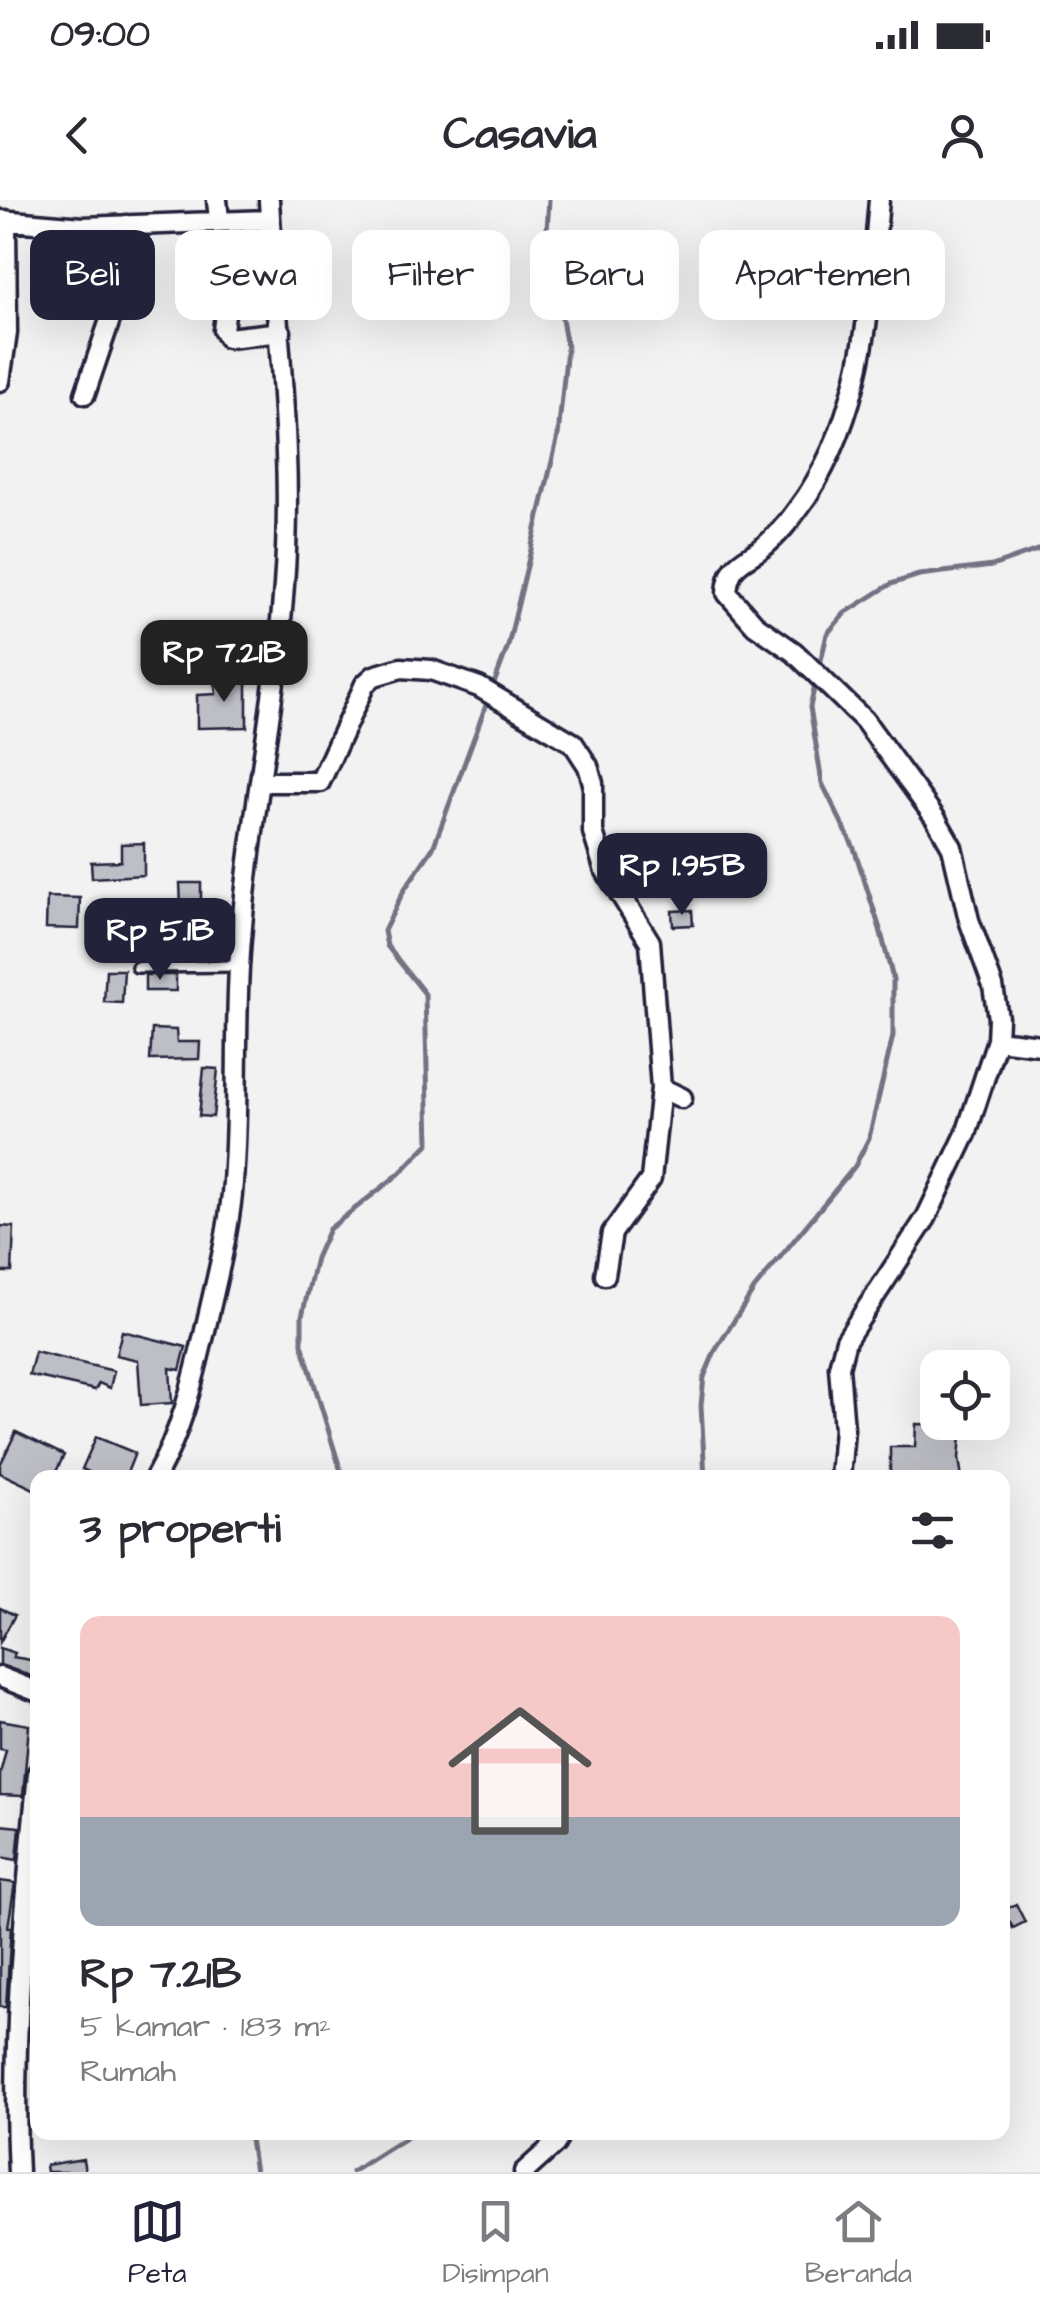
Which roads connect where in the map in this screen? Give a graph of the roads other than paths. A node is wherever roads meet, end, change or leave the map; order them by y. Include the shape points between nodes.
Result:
1 (217, 200) edge
2 (269, 200) edge
3 (879, 200) edge
4 (3, 220) edge
5 (219, 220) junction
6 (270, 220) junction
7 (126, 225) junction
8 (224, 320) edge
9 (280, 332) junction
10 (0, 381) edge
11 (86, 394) dead end
12 (262, 782) junction
13 (239, 966) junction
14 (137, 967) dead end
15 (998, 1040) junction
16 (1040, 1045) edge
17 (661, 1088) junction
18 (682, 1098) dead end
19 (605, 1276) dead end
20 (160, 1470) edge
21 (841, 1470) edge
22 (0, 1677) edge
23 (30, 1689) edge
24 (30, 1848) edge
25 (558, 2140) edge
26 (18, 2172) edge
27 (524, 2172) edge

1 - 5 street
2 - 6 street
3 - 15 street via 850,410 821,475 791,520 739,561 727,593 864,720 936,819 952,848 968,920 993,986
4 - 7 street
4 - 10 street via 7,333
5 - 6 street
5 - 7 street
6 - 9 street
7 - 11 street via 116,302
8 - 9 street via 228,338
9 - 12 street via 287,516
12 - 13 street
12 - 17 street via 320,782 351,710 374,676 401,668 431,670 479,687 574,743 588,766 604,868 650,942
13 - 14 lane
13 - 20 street via 227,1228 189,1400
15 - 16 street
15 - 21 street via 966,1134 926,1218 846,1340 839,1367
17 - 18 street
17 - 19 street via 651,1179 612,1233
22 - 23 street
24 - 26 street via 19,2001
25 - 27 street

